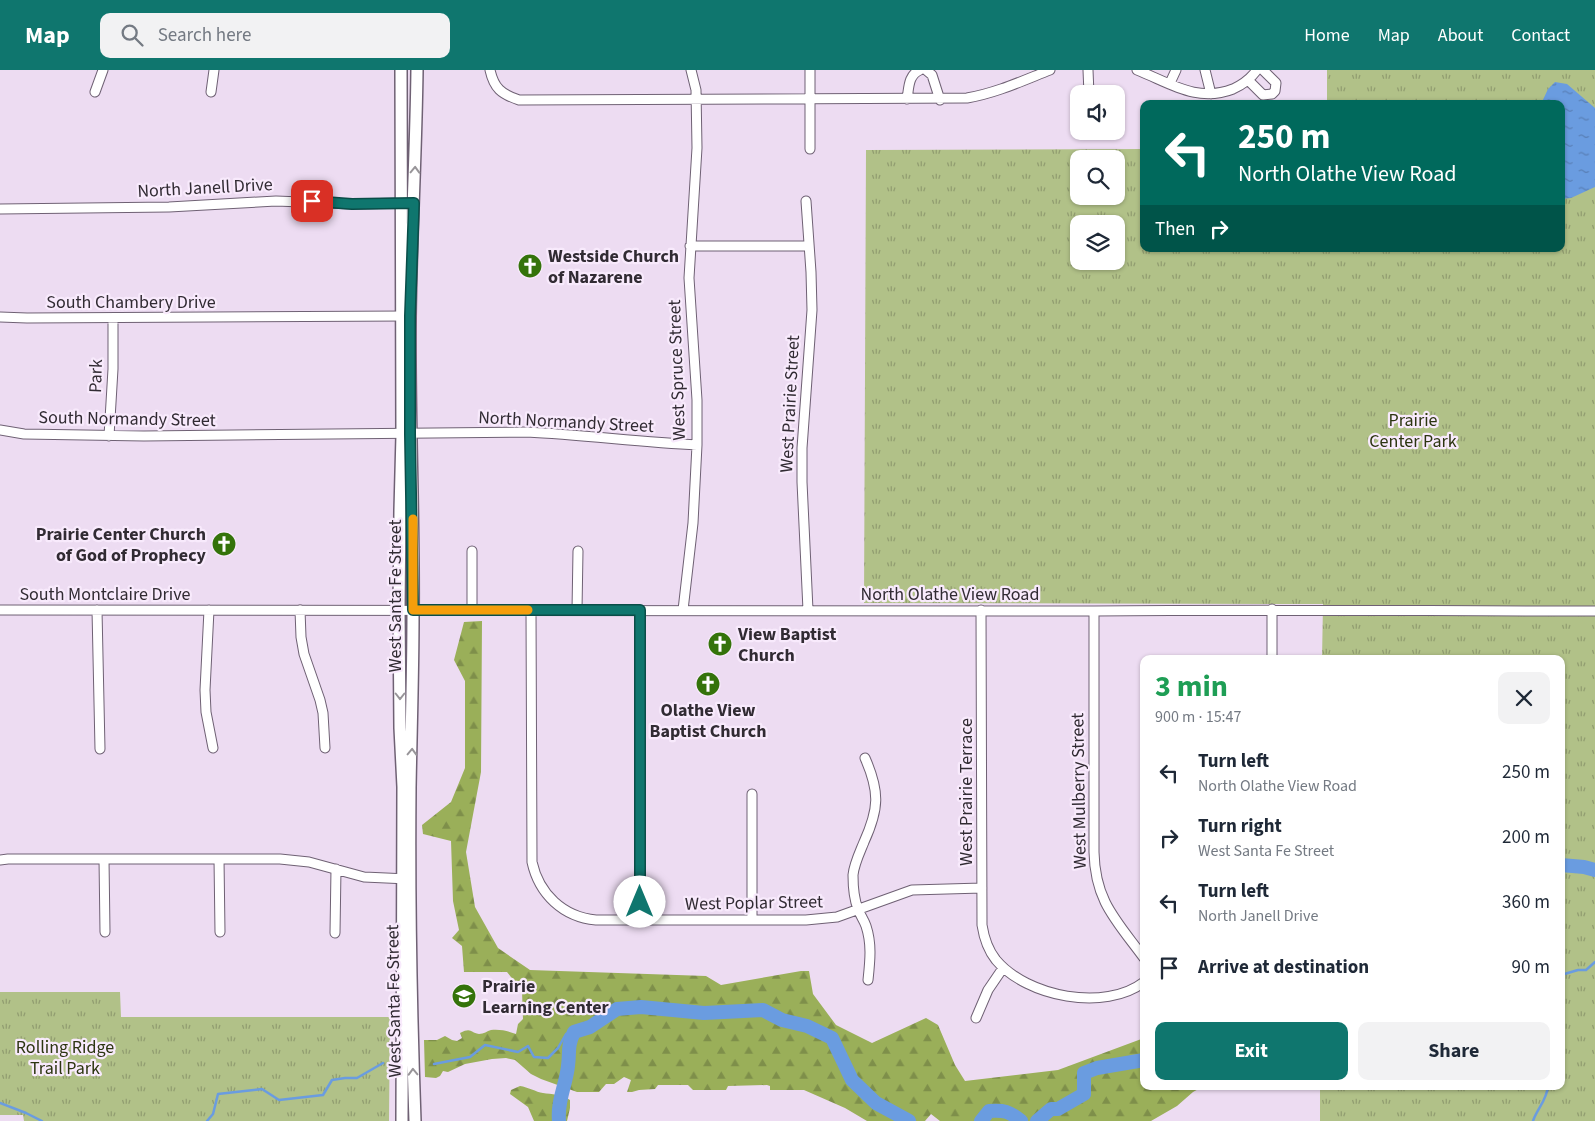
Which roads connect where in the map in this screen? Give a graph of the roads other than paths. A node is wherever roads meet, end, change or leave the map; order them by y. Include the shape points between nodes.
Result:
1 (103, 70) edge
2 (214, 70) edge
3 (401, 70) edge
4 (416, 70) edge
5 (490, 70) edge
6 (691, 70) edge
7 (810, 70) edge
8 (920, 70) edge
9 (926, 70) edge
10 (1050, 70) edge
11 (1088, 70) edge
12 (1138, 70) edge
13 (1176, 70) edge
14 (1206, 70) edge
15 (1257, 70) edge
16 (1263, 70) edge
17 (1248, 80) junction
18 (1170, 84) junction
19 (1089, 85) edge
20 (96, 92) dead end
21 (211, 92) dead end
22 (1211, 94) junction
23 (810, 99) junction
24 (696, 100) junction
25 (907, 100) junction
26 (940, 100) junction
27 (810, 149) dead end
28 (806, 201) dead end
29 (402, 203) junction
30 (414, 203) junction
31 (0, 209) edge
32 (690, 246) junction
33 (809, 246) junction
34 (406, 316) junction
35 (0, 317) edge
36 (113, 318) junction
37 (0, 430) edge
38 (406, 434) junction
39 (109, 436) junction
40 (253, 436) joint
41 (697, 444) junction
42 (472, 551) dead end
43 (578, 551) dead end
44 (1272, 609) junction
45 (0, 610) edge
46 (97, 610) junction
47 (209, 610) junction
48 (300, 610) junction
49 (400, 610) junction
50 (413, 610) junction
51 (472, 610) junction
52 (531, 610) junction
53 (577, 610) junction
54 (640, 610) junction
55 (683, 610) junction
56 (808, 610) junction
57 (981, 610) junction
58 (1094, 610) junction
59 (1595, 611) edge
60 (1272, 655) edge
61 (213, 748) dead end
62 (324, 748) dead end
63 (100, 750) dead end
64 (865, 758) dead end
65 (752, 794) dead end
66 (104, 859) junction
67 (219, 859) junction
68 (0, 860) edge
69 (336, 869) junction
70 (406, 879) junction
71 (982, 888) junction
72 (857, 908) junction
73 (640, 920) junction
74 (752, 920) junction
75 (105, 932) dead end
76 (220, 932) dead end
77 (335, 933) dead end
78 (1140, 952) edge
79 (1003, 968) junction
80 (868, 980) dead end
81 (1140, 984) edge
82 (976, 1018) dead end
83 (402, 1121) edge
84 (414, 1121) edge

1 - 20 street
2 - 21 street
3 - 29 street, West Santa Fe Street
30 -> 4 street, West Santa Fe Street
5 - 24 street via 498,88 506,96 519,100
6 - 24 street, West Spruce Street
7 - 23 street
8 - 25 street via 911,78
9 - 26 street via 932,75
10 - 26 street via 985,95
11 - 19 street
12 - 18 street
13 - 18 street
14 - 22 street
15 - 17 street
16 - 17 street via 1276,83 1272,94 1263,95
17 - 22 street via 1227,91
18 - 22 street via 1190,92
23 - 24 street
23 - 25 street
23 - 27 street
24 - 32 street, West Spruce Street
25 - 26 street
28 - 33 street, West Prairie Street
29 - 30 street, North Janell Drive
29 - 31 street, North Janell Drive via 276,201 192,207
29 - 34 street, West Santa Fe Street
30 - 34 street, West Santa Fe Street
32 - 33 street
32 - 41 street, West Spruce Street
33 - 56 street, West Prairie Street via 812,310 802,448
34 - 36 street, South Chambery Drive
34 - 38 street, West Santa Fe Street
35 - 36 street, South Chambery Drive
36 - 39 street, Park
37 - 39 street, South Normandy Street via 24,434
38 - 40 street, North Normandy Street
38 - 41 street, North Normandy Street via 527,432
38 - 49 street, West Santa Fe Street via 400,510
38 - 50 street, West Santa Fe Street
39 - 40 street, South Normandy Street
41 - 55 street, West Spruce Street via 693,523
42 - 51 street
43 - 53 street
44 - 58 street, North Olathe View Road
44 - 59 street, North Olathe View Road
44 - 60 street
45 - 46 street, South Montclaire Drive
46 - 47 street, South Montclaire Drive
46 - 63 street
47 - 48 street, South Montclaire Drive
47 - 61 street via 205,690
48 - 49 street, North Olathe View Road
48 - 62 street via 304,654 323,714
49 - 50 street, North Olathe View Road
49 -> 70 street, West Santa Fe Street
50 - 51 street, North Olathe View Road
70 -> 50 street, West Santa Fe Street
51 - 52 street, North Olathe View Road
52 - 53 street, North Olathe View Road
52 - 73 street, West Poplar Street via 534,869 547,895 575,915 596,920
53 - 54 street, North Olathe View Road
54 - 55 street, North Olathe View Road
54 - 73 street
55 - 56 street, North Olathe View Road
56 - 57 street, North Olathe View Road
57 - 58 street, North Olathe View Road
57 - 71 street, West Prairie Terrace
58 - 78 street, West Mulberry Street via 1095,873 1104,902
64 - 72 street via 874,778 875,807 872,824 853,873
65 - 74 street
66 - 67 street
66 - 68 street
66 - 75 street
67 - 69 street via 295,860
67 - 76 street
69 - 70 street via 364,877
69 - 77 street
70 - 83 street, West Santa Fe Street
84 -> 70 street, West Santa Fe Street
71 - 72 street, West Poplar Street via 912,890
71 - 79 street, West Prairie Terrace via 984,937
72 - 74 street, West Poplar Street via 836,917
72 - 80 street via 866,926 871,951
73 - 74 street, West Poplar Street
79 - 81 street, West Prairie Terrace via 1028,984 1086,999 1123,993
79 - 82 street via 988,990

